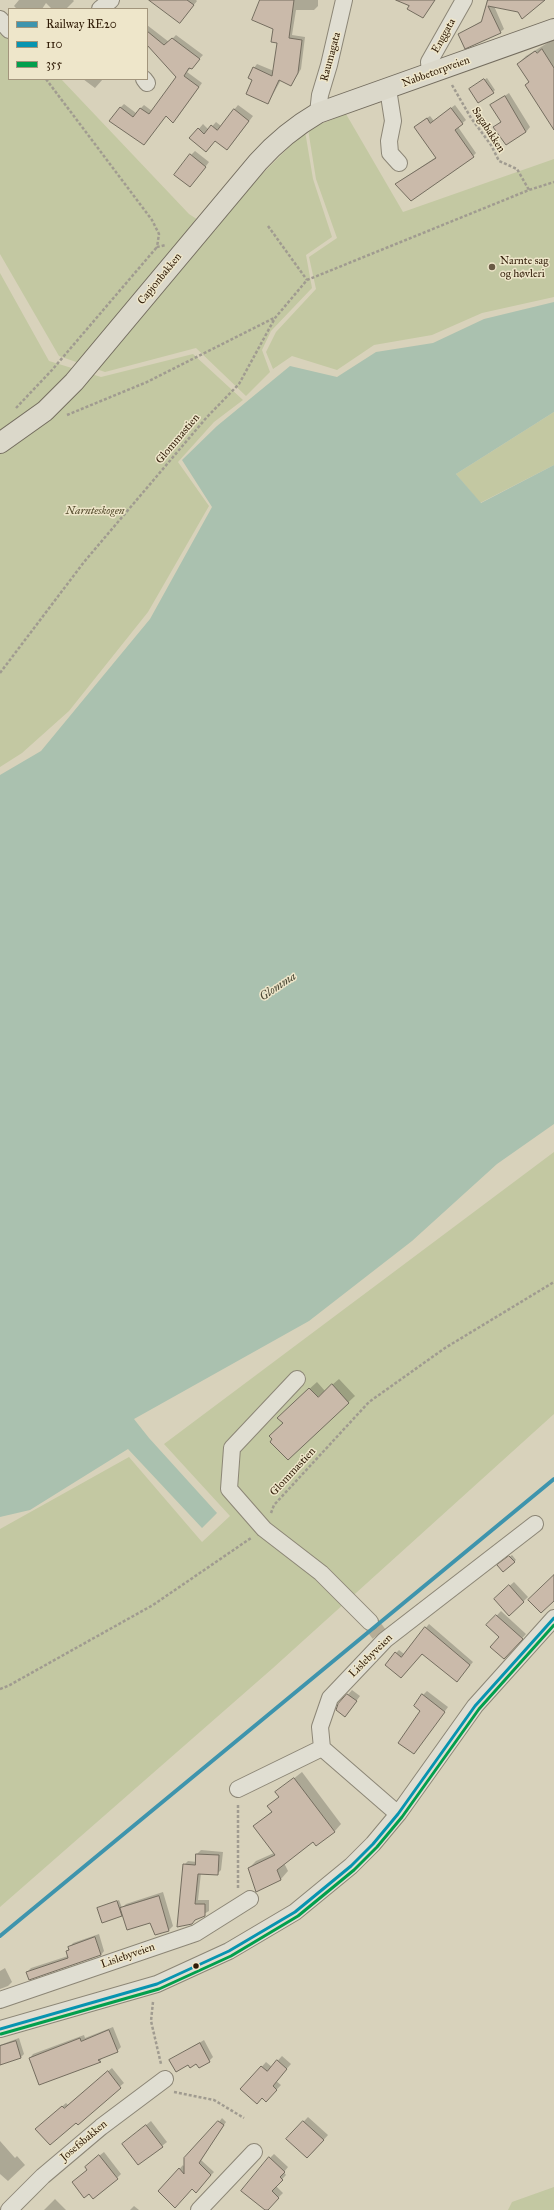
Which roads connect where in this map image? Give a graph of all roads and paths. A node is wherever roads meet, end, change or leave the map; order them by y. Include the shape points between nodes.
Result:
1 (111, 0) edge
2 (344, 0) edge
3 (464, 0) edge
4 (101, 8) edge
5 (0, 19) edge
6 (8, 29) edge
7 (554, 29) edge
8 (437, 71) junction
9 (47, 80) edge
10 (388, 89) junction
11 (318, 113) junction
12 (400, 163) dead end
13 (554, 182) edge
14 (529, 190) junction
15 (268, 226) dead end
16 (191, 242) junction
17 (157, 247) junction
18 (307, 280) junction
19 (275, 318) junction
20 (46, 411) junction
21 (11, 412) dead end
22 (0, 443) edge
23 (0, 673) edge
24 (554, 1282) edge
25 (296, 1379) dead end
26 (535, 1524) dead end
27 (264, 1529) junction
28 (554, 1618) edge
29 (378, 1632) junction
30 (0, 1689) edge
31 (322, 1748) junction
32 (238, 1789) joint
33 (398, 1814) junction
34 (244, 1902) joint
35 (157, 1984) junction
36 (0, 2000) edge
37 (0, 2029) edge
38 (158, 2083) junction
39 (244, 2118) dead end
40 (254, 2152) dead end
41 (10, 2210) edge
42 (199, 2210) edge

1 - 4 street
2 - 11 street, Raumagata via 320,95
3 - 8 street, Enggata via 430,62
5 - 6 street
7 - 8 main road, Nabbetorpveien
8 - 10 main road, Nabbetorpveien
8 - 14 path, Sagabakken via 491,145 499,160 517,169
9 - 17 path via 152,220 159,234
10 - 11 main road, Nabbetorpveien
10 - 12 street via 393,121 389,141 390,153
11 - 16 main road, Capjonbakken via 295,126 276,142
13 - 14 path, Glommastien
14 - 18 path, Glommastien
15 - 18 path
16 - 17 path
16 - 20 main road, Capjonbakken via 110,341
17 - 21 path via 48,375
18 - 19 path, Glommastien
19 - 20 path via 147,382 54,421
19 - 23 path, Glommastien via 239,384 206,417 84,562
20 - 22 main road, Capjonbakken
24 - 27 path, Glommastien via 445,1348 369,1402 274,1505
25 - 27 street via 232,1448 229,1489
26 - 29 street, Lislebyveien
27 - 29 street via 321,1573
27 - 30 path via 153,1605
28 - 33 street via 475,1706
29 - 31 street, Lislebyveien via 330,1698 320,1727
31 - 32 street
31 - 33 street
32 - 34 path
33 - 35 street via 351,1866 295,1912 229,1951
34 - 36 street, Lislebyveien via 196,1933
35 - 37 street
35 - 38 path via 151,2021
38 - 39 path via 214,2100
38 - 41 street, Josefsbakken via 43,2176
40 - 42 street

